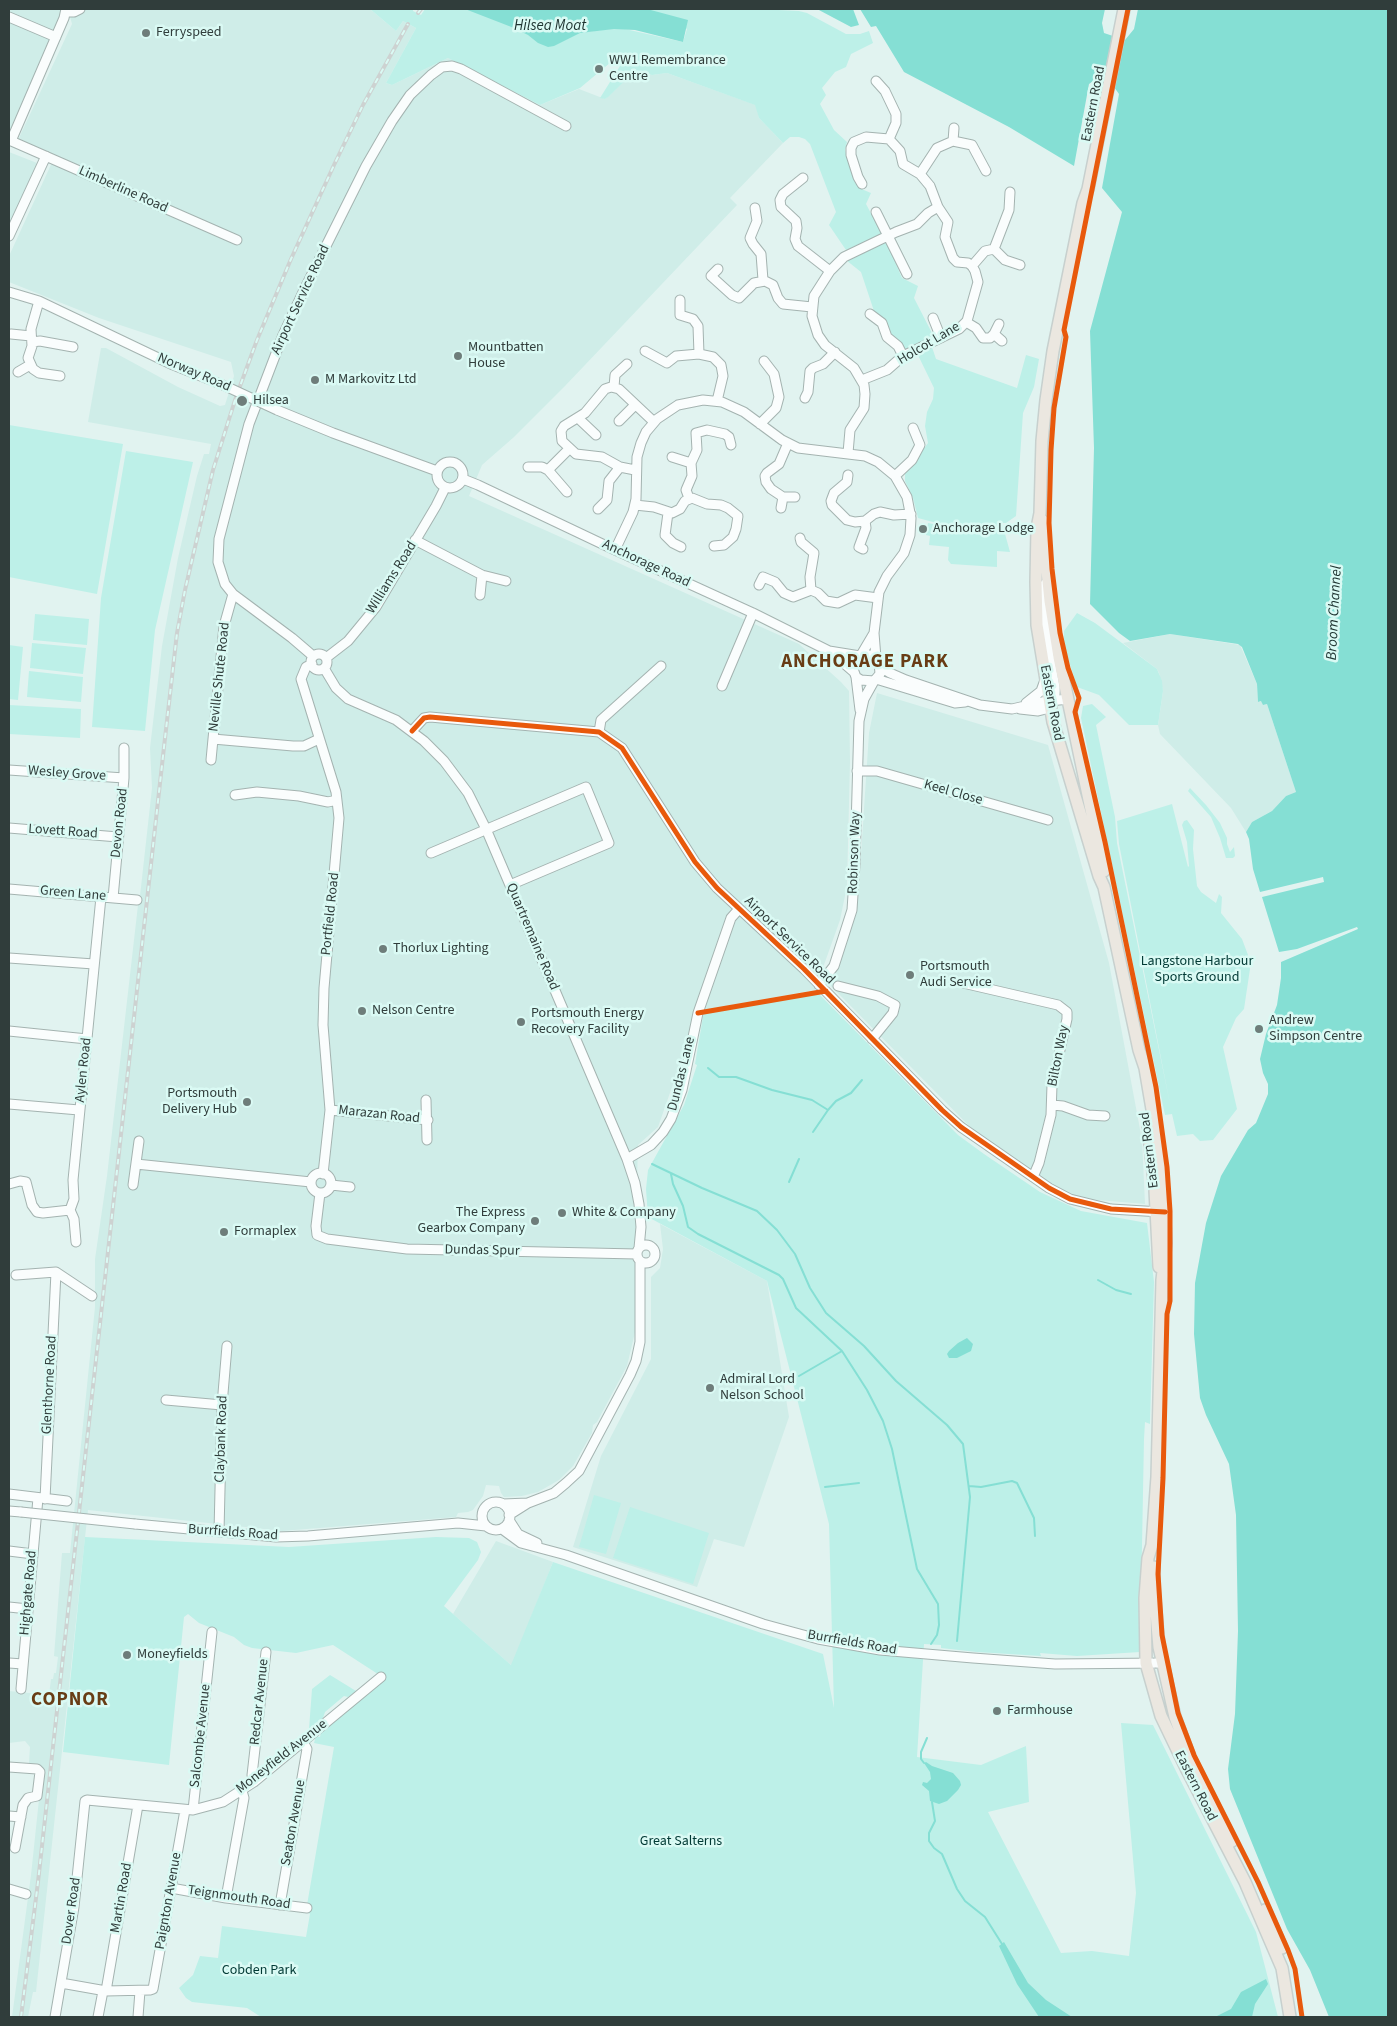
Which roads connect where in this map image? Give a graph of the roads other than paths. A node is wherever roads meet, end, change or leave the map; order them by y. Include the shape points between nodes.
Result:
1 (80, 9) edge
2 (1118, 9) edge
3 (1124, 9) edge
4 (66, 10) edge
5 (9, 16) edge
6 (56, 37) junction
7 (876, 81) dead end
8 (1103, 101) junction
9 (566, 126) dead end
10 (954, 128) dead end
11 (889, 139) junction
12 (10, 140) edge
13 (953, 141) junction
14 (46, 156) junction
15 (986, 171) dead end
16 (920, 174) junction
17 (803, 178) dead end
18 (862, 184) dead end
19 (1010, 192) dead end
20 (938, 207) junction
21 (755, 208) dead end
22 (876, 212) dead end
23 (889, 235) junction
24 (9, 236) edge
25 (237, 240) dead end
26 (994, 249) junction
27 (1020, 265) dead end
28 (972, 266) junction
29 (718, 269) dead end
30 (830, 271) junction
31 (908, 274) dead end
32 (763, 280) junction
33 (9, 292) edge
34 (680, 300) dead end
35 (39, 301) junction
36 (812, 307) junction
37 (870, 314) dead end
38 (933, 318) dead end
39 (966, 322) junction
40 (999, 324) dead end
41 (12, 334) dead end
42 (994, 334) junction
43 (941, 338) junction
44 (31, 339) junction
45 (1002, 341) dead end
46 (73, 347) dead end
47 (645, 351) dead end
48 (834, 352) junction
49 (699, 354) junction
50 (903, 356) junction
51 (764, 361) dead end
52 (627, 364) dead end
53 (30, 365) junction
54 (18, 372) dead end
55 (60, 376) dead end
56 (862, 380) junction
57 (614, 387) junction
58 (805, 398) dead end
59 (717, 401) junction
60 (635, 405) junction
61 (578, 418) junction
62 (619, 421) dead end
63 (654, 422) junction
64 (760, 424) junction
65 (913, 428) dead end
66 (596, 435) dead end
67 (788, 443) junction
68 (731, 445) dead end
69 (569, 449) junction
70 (848, 453) junction
71 (672, 457) dead end
72 (691, 463) junction
73 (528, 467) dead end
74 (620, 467) junction
75 (548, 470) junction
76 (635, 470) junction
77 (437, 471) junction
78 (848, 475) dead end
79 (895, 476) junction
80 (463, 479) junction
81 (445, 488) junction
82 (567, 492) dead end
83 (783, 497) junction
84 (795, 497) dead end
85 (689, 498) junction
86 (635, 505) junction
87 (781, 508) dead end
88 (598, 509) dead end
89 (668, 513) junction
90 (1040, 513) junction
91 (911, 514) junction
92 (865, 520) junction
93 (800, 538) dead end
94 (415, 540) junction
95 (677, 545) dead end
96 (714, 546) dead end
97 (863, 549) dead end
98 (615, 550) junction
99 (1046, 572) junction
100 (482, 575) junction
101 (760, 579) dead end
102 (506, 580) dead end
103 (811, 590) junction
104 (233, 594) junction
105 (480, 595) dead end
106 (878, 598) junction
107 (244, 602) junction
108 (753, 613) junction
109 (227, 615) junction
110 (874, 633) junction
111 (829, 651) junction
112 (860, 656) junction
113 (326, 658) junction
114 (313, 660) junction
115 (878, 662) junction
116 (661, 666) dead end
117 (324, 668) junction
118 (855, 674) junction
119 (875, 680) junction
120 (1045, 680) junction
121 (722, 686) dead end
122 (1068, 699) junction
123 (966, 702) junction
124 (1051, 703) junction
125 (1017, 708) junction
126 (860, 712) junction
127 (412, 731) junction
128 (598, 732) junction
129 (213, 739) junction
130 (320, 739) junction
131 (124, 748) dead end
132 (211, 760) dead end
133 (9, 770) edge
134 (857, 771) junction
135 (124, 778) junction
136 (235, 795) dead end
137 (338, 800) junction
138 (1048, 820) dead end
139 (9, 828) edge
140 (486, 829) junction
141 (118, 836) junction
142 (431, 853) dead end
143 (510, 885) junction
144 (1104, 887) junction
145 (9, 889) edge
146 (101, 897) junction
147 (113, 898) junction
148 (137, 900) dead end
149 (739, 909) junction
150 (9, 958) edge
151 (94, 964) junction
152 (963, 983) dead end
153 (819, 985) junction
154 (838, 986) dead end
155 (9, 1031) edge
156 (87, 1039) junction
157 (872, 1039) junction
158 (426, 1100) dead end
159 (9, 1104) edge
160 (1052, 1105) junction
161 (80, 1110) junction
162 (330, 1110) junction
163 (1105, 1116) dead end
164 (428, 1120) junction
165 (427, 1140) dead end
166 (139, 1142) dead end
167 (628, 1158) junction
168 (136, 1164) junction
169 (322, 1174) junction
170 (1033, 1177) junction
171 (312, 1182) junction
172 (9, 1184) edge
173 (133, 1185) dead end
174 (331, 1185) junction
175 (350, 1187) dead end
176 (320, 1193) junction
177 (70, 1210) junction
178 (1161, 1212) junction
179 (76, 1242) dead end
180 (643, 1255) junction
181 (56, 1272) junction
182 (16, 1275) dead end
183 (92, 1296) dead end
184 (227, 1346) dead end
185 (166, 1400) dead end
186 (222, 1405) junction
187 (9, 1494) edge
188 (41, 1498) junction
189 (67, 1501) dead end
190 (528, 1503) junction
191 (503, 1504) junction
192 (9, 1511) edge
193 (482, 1512) junction
194 (509, 1518) junction
195 (458, 1523) junction
196 (486, 1526) junction
197 (502, 1529) junction
198 (219, 1532) junction
199 (1152, 1546) junction
200 (9, 1551) edge
201 (556, 1552) junction
202 (33, 1554) junction
203 (1154, 1590) junction
204 (9, 1607) edge
205 (28, 1609) junction
206 (212, 1632) dead end
207 (266, 1652) dead end
208 (9, 1663) edge
209 (1146, 1663) junction
210 (1162, 1663) junction
211 (23, 1664) junction
212 (380, 1677) dead end
213 (21, 1689) dead end
214 (303, 1742) junction
215 (9, 1767) edge
216 (254, 1782) junction
217 (242, 1791) junction
218 (84, 1804) joint
219 (138, 1805) junction
220 (189, 1810) junction
221 (9, 1816) edge
222 (21, 1817) junction
223 (15, 1848) dead end
224 (171, 1888) junction
225 (9, 1889) edge
226 (26, 1894) dead end
227 (226, 1898) junction
228 (280, 1905) junction
229 (306, 1908) dead end
230 (61, 1983) junction
231 (105, 1991) junction
232 (140, 1991) junction
233 (55, 2017) edge
234 (98, 2017) edge
235 (138, 2017) edge
236 (1290, 2017) edge
237 (1298, 2017) edge

1 - 4 street via 74,12
2 - 8 main road, Eastern Road
3 - 8 main road, Eastern Road
4 - 6 street
5 - 6 street
6 - 12 street
7 - 11 street via 885,90 896,114
8 - 90 main road, Eastern Road via 1082,188 1082,203 1053,351 1041,457
9 - 104 street, Airport Service Road via 452,66 442,67 431,74 410,95 366,166 304,290 249,424 219,539 218,562 225,584
10 - 13 street
11 - 16 street via 900,151 903,164
11 - 18 street via 852,139 851,155
12 - 14 street, Limberline Road
13 - 15 street via 972,145
13 - 16 street via 937,148
14 - 24 street
14 - 25 street, Limberline Road
16 - 20 street via 932,190
17 - 30 street via 783,194 780,205 796,221 798,246
19 - 26 street via 1009,210
20 - 23 street via 917,224
20 - 28 street via 946,219 945,237 953,258
21 - 32 street via 757,221 750,238 761,254
22 - 23 street
23 - 30 street via 844,257
23 - 31 street
26 - 27 street via 1005,260
26 - 28 street via 985,251
28 - 39 street, Holcot Lane via 978,285
29 - 32 street via 712,276 729,294 739,298 754,283
30 - 36 street via 816,291
32 - 36 street via 773,285 785,305
33 - 35 street, Norway Road
34 - 49 street via 680,315 693,320 698,326
35 - 44 street
35 - 77 street, Norway Road, bridge via 277,410
36 - 48 street via 815,331
37 - 50 street via 882,324 887,337 898,346
38 - 43 street
39 - 42 street via 983,338
39 - 43 street, Holcot Lane via 954,333
40 - 42 street
41 - 44 street
42 - 45 street
43 - 50 street, Holcot Lane
44 - 46 street
44 - 53 street
47 - 49 street via 667,363 676,356
48 - 56 street via 854,368
48 - 58 street via 823,364 810,371
49 - 59 street via 714,357 721,365
50 - 56 street, Holcot Lane via 890,368
51 - 64 street via 774,374 779,397 776,408
52 - 57 street via 615,375
53 - 54 street
53 - 55 street via 39,373
56 - 70 street via 865,404 850,430
57 - 60 street
57 - 61 street via 605,389
59 - 63 street via 697,400 678,405
59 - 64 street via 738,408
60 - 62 street
60 - 63 street
61 - 66 street
61 - 69 street via 564,426 560,433
63 - 76 street via 641,443
64 - 67 street
65 - 79 street via 920,445 912,460
67 - 70 street via 810,450
67 - 83 street via 779,464 765,476 771,489
68 - 72 street via 725,434 707,430 698,432 697,450
69 - 74 street via 579,455 605,458
69 - 75 street
70 - 79 street via 872,459
71 - 72 street
72 - 85 street via 692,476 686,490
73 - 75 street
74 - 76 street
74 - 88 street via 609,481 607,500
75 - 82 street
76 - 86 street
77 - 80 street via 443,464 455,463 463,471
77 - 81 street via 438,483
78 - 92 street via 847,482 834,493 831,503 849,521
79 - 91 street via 907,497
80 - 81 street via 454,488
80 - 98 street, Anchorage Road
81 - 94 street, Williams Road
83 - 84 street
83 - 87 street
85 - 89 street via 678,511
85 - 96 street via 721,505 737,514 739,519 732,537 724,545
86 - 89 street via 654,507
86 - 98 street
89 - 95 street via 665,535
90 - 99 main road, Eastern Road
90 - 120 main road, Eastern Road via 1036,608
91 - 92 street via 877,512
91 - 106 street via 906,548 887,576
92 - 97 street via 866,528 859,547
93 - 103 street via 814,553
94 - 100 street
94 - 113 street, Williams Road via 362,625 344,645
98 - 108 street, Anchorage Road
99 - 122 main road, Eastern Road
99 - 124 street via 1044,615 1055,687
100 - 102 street
100 - 105 street
101 - 103 street via 774,582 791,596 797,597
103 - 106 street via 831,604 855,595
104 - 107 street, Airport Service Road
104 - 109 street, Neville Shute Road
106 - 110 street
107 - 109 street, Neville Shute Road via 232,608
107 - 114 street, Airport Service Road via 292,638
108 - 111 street, Anchorage Road
108 - 121 street
109 - 129 street, Neville Shute Road
110 - 112 street
110 - 115 street
111 - 112 street, Anchorage Road
111 - 118 street, Anchorage Road
112 - 115 street via 868,654
112 - 118 street via 855,663
113 - 114 street via 319,654
113 - 117 street
114 - 117 street via 317,669
114 - 130 street, Portfield Road via 301,679
115 - 119 street via 880,674
115 - 123 street via 898,677
116 - 128 street via 601,720
117 - 127 street via 336,688 348,699 396,720
118 - 119 street via 864,681
118 - 126 street, Robinson Way
119 - 123 street via 955,703
119 - 126 street, Robinson Way
120 - 124 main road, Eastern Road
120 - 125 street via 1037,695
122 - 124 street
122 - 144 main road, Eastern Road via 1105,875
123 - 125 street
124 - 125 street via 1038,711
124 - 144 main road, Eastern Road via 1064,764
126 - 134 street, Robinson Way
127 - 128 street, Airport Service Road via 424,718 430,717
127 - 140 street, Quartremaine Road via 444,762 462,786
128 - 149 street, Airport Service Road via 622,748 695,862
129 - 130 street, Neville Shute Road via 304,746
129 - 132 street, Neville Shute Road
130 - 137 street, Portfield Road
131 - 135 street, Devon Road
133 - 135 street, Wesley Grove
134 - 138 street, Keel Close via 877,771
134 - 153 street, Robinson Way via 852,910 834,966
135 - 141 street, Devon Road
136 - 137 street via 257,792 328,802
137 - 162 street, Portfield Road via 339,832 324,988
139 - 141 street, Lovett Road
140 - 142 street
140 - 143 street, Quartremaine Road
140 - 143 street via 586,787 609,843
141 - 147 street, Devon Road
143 - 167 street, Quartremaine Road
144 - 178 main road, Eastern Road via 1138,1050 1146,1068 1162,1168
145 - 146 street, Green Lane
146 - 147 street, Green Lane
146 - 151 street, Aylen Road
147 - 148 street, Green Lane
149 - 153 street, Airport Service Road
149 - 167 street, Dundas Lane via 731,918 698,1013 675,1109 659,1137
150 - 151 street
151 - 156 street, Aylen Road
152 - 160 street, Bilton Way via 1058,1005 1065,1010 1067,1019 1052,1085
153 - 157 street, Airport Service Road
154 - 157 street via 878,996 894,1005 893,1014
155 - 156 street
156 - 161 street, Aylen Road
157 - 170 street, Airport Service Road via 961,1127
158 - 164 street, Marazan Road
159 - 161 street
160 - 163 street
160 - 170 street, Bilton Way
161 - 177 street, Aylen Road via 74,1199
162 - 164 street, Marazan Road
162 - 169 street, Portfield Road
164 - 165 street, Marazan Road
166 - 168 street
167 - 180 street via 636,1183
168 - 171 street
168 - 173 street
169 - 171 street via 315,1176
169 - 174 street via 328,1177
170 - 178 street, Airport Service Road via 1078,1202 1111,1209
171 - 176 street via 314,1190
172 - 177 street via 24,1180 32,1206 38,1212
174 - 175 street
174 - 176 street via 328,1191
176 - 180 street, Dundas Spur via 317,1235 327,1239 407,1249
177 - 179 street, Aylen Road
178 - 199 main road, Eastern Road via 1165,1262
180 - 190 street via 640,1342 630,1375 578,1471 554,1493
181 - 182 street
181 - 183 street
181 - 188 street, Glenthorne Road
184 - 186 street, Claybank Road
185 - 186 street
186 - 198 street, Claybank Road
187 - 188 street
188 - 189 street
188 - 202 street, Highgate Road
190 - 191 street
190 - 194 street
191 - 193 street via 489,1504
191 - 194 street
192 - 198 street, Burrfields Road, bridge
193 - 195 street, Burrfields Road
193 - 196 street
194 - 197 street
194 - 201 street, Burrfields Road via 518,1534
195 - 196 street, Burrfields Road
195 - 198 street, Burrfields Road via 308,1536
196 - 197 street
197 - 201 street, Burrfields Road via 521,1543
199 - 203 main road, Eastern Road
199 - 209 main road, Eastern Road via 1145,1598
200 - 202 street
201 - 209 street, Burrfields Road via 763,1624 818,1639 880,1650 991,1660 1055,1664
202 - 205 street, Highgate Road
203 - 209 street via 1154,1656
203 - 210 main road, Eastern Road
204 - 205 street
205 - 211 street, Highgate Road
206 - 220 street, Salcombe Avenue
207 - 216 street, Redcar Avenue via 252,1775
208 - 211 street
209 - 210 street, Burrfields Road
209 - 236 main road, Eastern Road via 1161,1716 1245,1882 1282,1968
210 - 237 main road, Eastern Road via 1175,1717 1192,1763 1252,1880 1282,1948
211 - 213 street, Highgate Road
212 - 214 street, Moneyfield Avenue
214 - 216 street, Moneyfield Avenue
214 - 228 street, Seaton Avenue via 307,1749
215 - 222 street via 40,1772 38,1796 25,1801
216 - 217 street, Moneyfield Avenue
217 - 220 street, Moneyfield Avenue via 215,1805
217 - 227 street via 244,1798
218 - 219 street, Moneyfield Avenue via 87,1800
218 - 230 street, Dover Road via 75,1900
219 - 220 street, Moneyfield Avenue
219 - 231 street, Martin Road
220 - 224 street, Paignton Avenue
221 - 222 street
222 - 223 street
224 - 227 street, Teignmouth Road
224 - 232 street, Paignton Avenue via 154,1986
225 - 226 street
227 - 228 street, Teignmouth Road
228 - 229 street, Teignmouth Road
230 - 231 street
230 - 233 street, Dover Road
231 - 232 street
231 - 234 street, Martin Road
232 - 235 street

